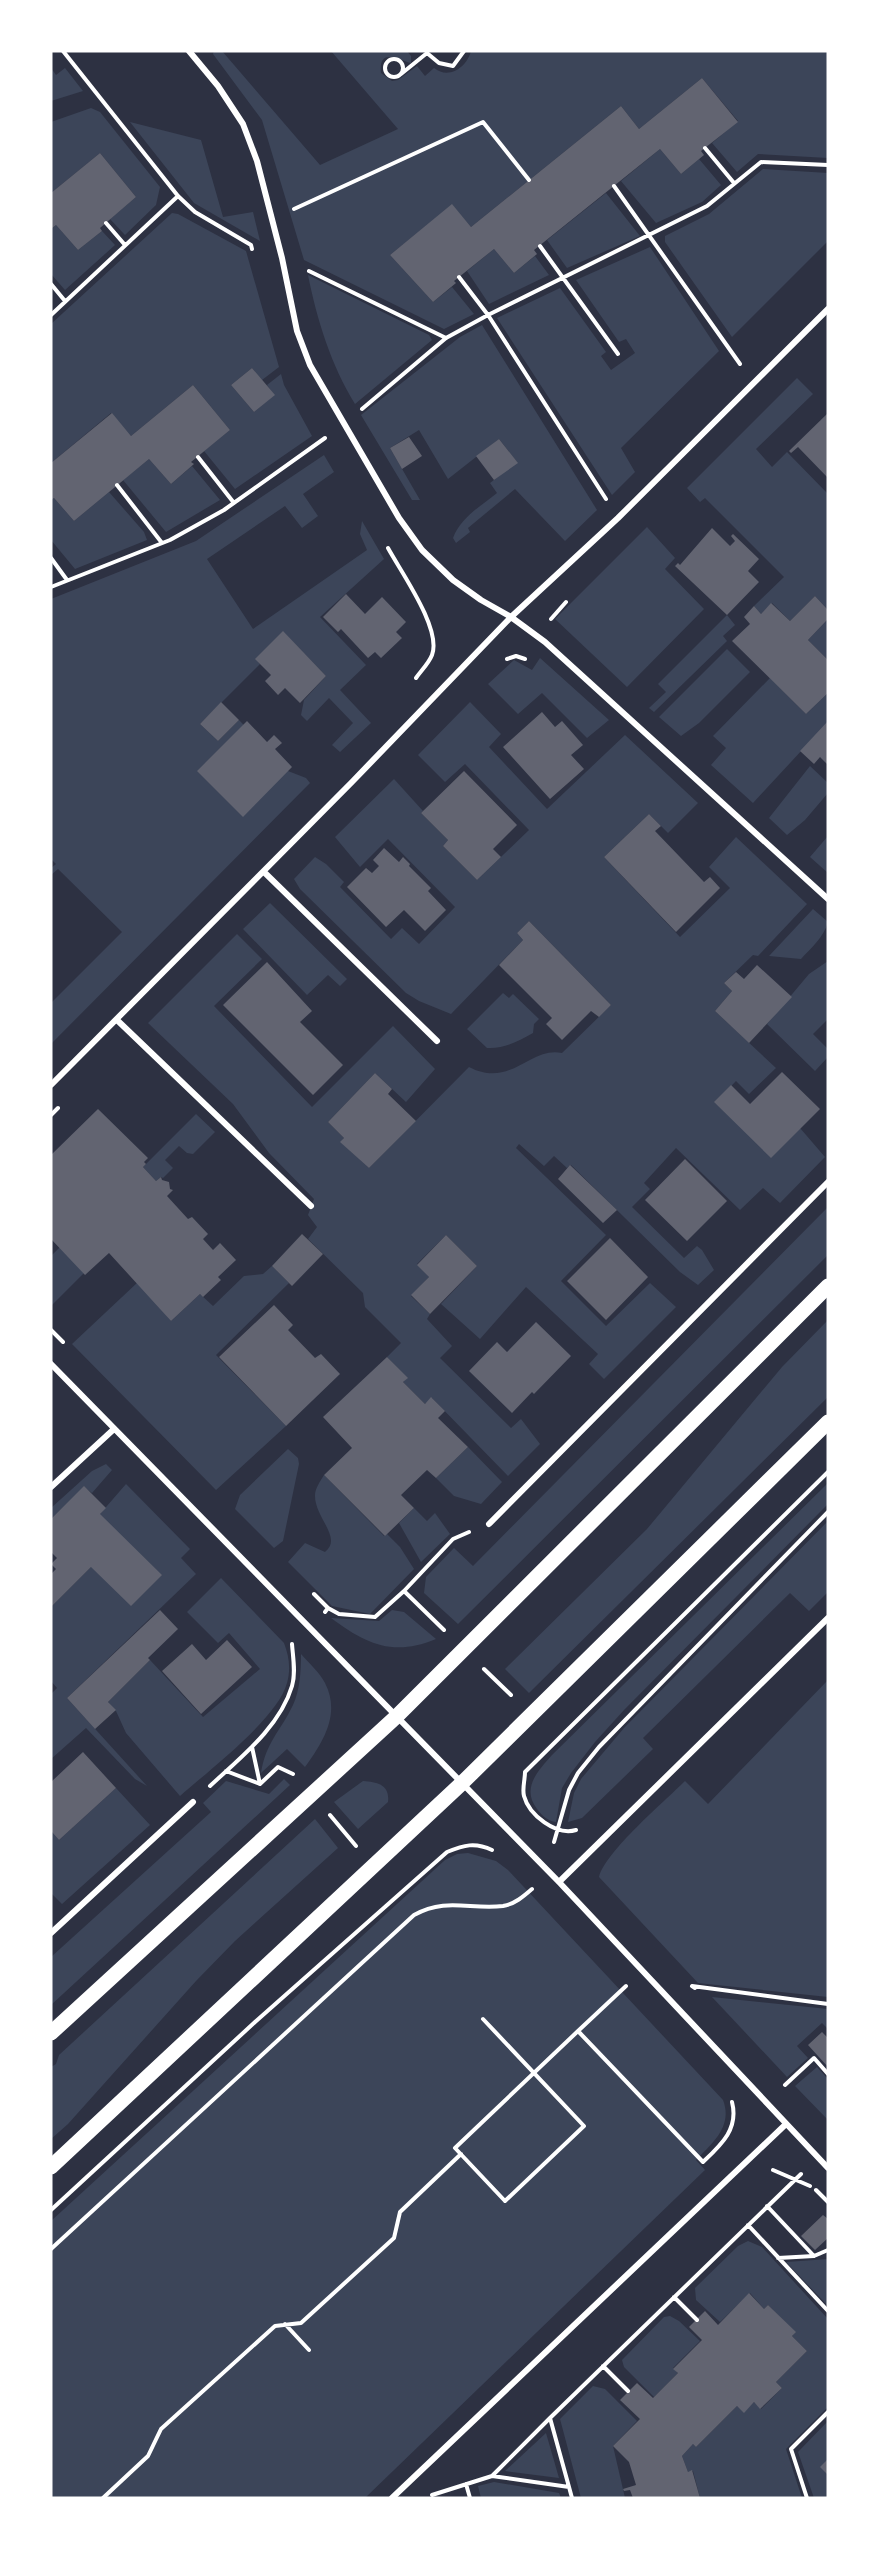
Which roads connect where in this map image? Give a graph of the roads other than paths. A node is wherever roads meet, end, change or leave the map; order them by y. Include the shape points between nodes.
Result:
1 (189, 51) edge
2 (828, 309) edge
3 (511, 617) junction
4 (264, 872) junction
5 (828, 899) edge
6 (117, 1020) junction
7 (437, 1041) dead end
8 (51, 1084) edge
9 (828, 1182) edge
10 (311, 1206) dead end
11 (828, 1286) edge
12 (51, 1364) edge
13 (828, 1422) edge
14 (114, 1428) junction
15 (51, 1487) edge
16 (489, 1524) road end
17 (828, 1618) edge
18 (397, 1716) junction
19 (461, 1784) junction
20 (193, 1802) road end
21 (559, 1882) junction
22 (51, 1933) edge
23 (51, 2033) edge
24 (786, 2124) junction
25 (51, 2167) edge
26 (828, 2168) edge
27 (392, 2498) edge

1 - 3 street via 243,124 257,161 297,331 310,365 399,518 422,550 453,580
2 - 3 street via 618,518
3 - 4 street
3 - 5 street via 545,642
4 - 6 street
4 - 7 street
6 - 8 street
6 - 10 street
9 - 16 street
11 - 18 main road
12 - 14 street
13 - 19 main road
14 - 15 street
14 - 18 street
17 - 21 street
18 - 19 street
18 - 23 main road
19 - 21 street
19 - 25 main road
20 - 22 street
21 - 24 street
24 - 26 street
24 - 27 street

